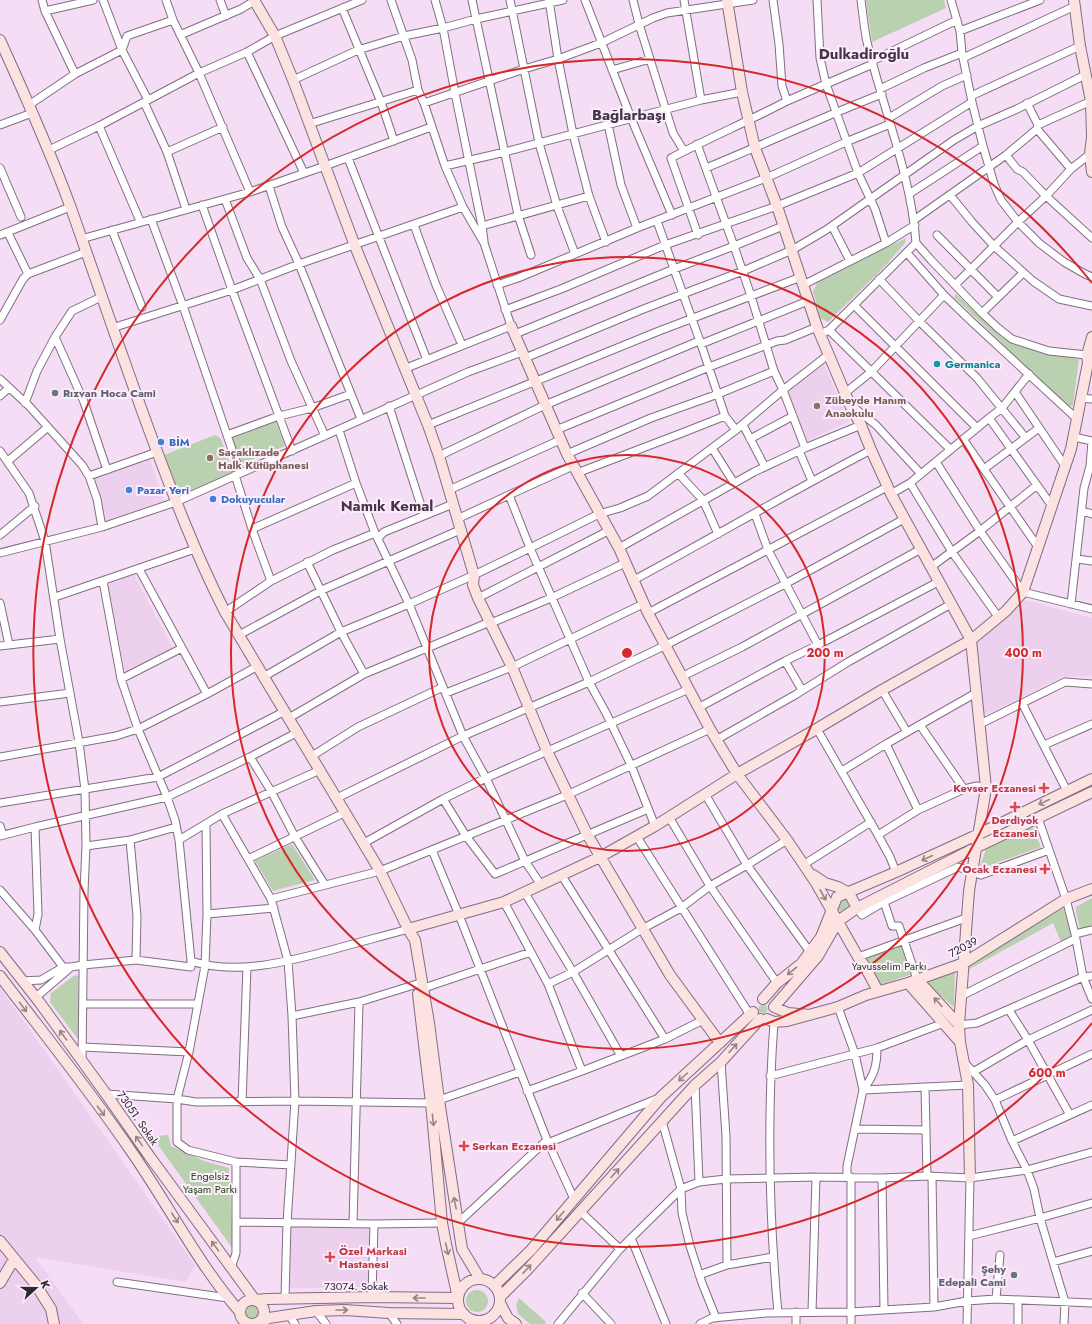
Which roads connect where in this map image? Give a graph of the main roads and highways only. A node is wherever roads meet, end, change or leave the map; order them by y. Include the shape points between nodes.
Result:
1 (255, 0) edge
2 (728, 2) edge
3 (1074, 3) edge
4 (0, 40) edge
5 (1092, 114) edge
6 (1092, 172) edge
7 (513, 330) road end
8 (1092, 337) edge
9 (1089, 361) edge
10 (971, 640) junction
11 (736, 774) junction
12 (1092, 779) edge
13 (1092, 792) edge
14 (979, 834) junction
15 (976, 848) junction
16 (600, 857) junction
17 (805, 867) junction
18 (1092, 889) edge
19 (849, 893) junction
20 (857, 908) junction
21 (832, 911) junction
22 (838, 922) junction
23 (408, 929) junction
24 (0, 952) edge
25 (964, 964) junction
26 (0, 976) edge
27 (913, 981) junction
28 (878, 992) junction
29 (763, 999) junction
30 (774, 1007) junction
31 (810, 1015) junction
32 (761, 1017) junction
33 (959, 1025) junction
34 (960, 1042) junction
35 (720, 1043) junction
36 (435, 1102) junction
37 (970, 1178) road end
38 (1, 1245) edge
39 (14, 1259) junction
40 (238, 1278) junction
41 (480, 1278) junction
42 (0, 1283) edge
43 (495, 1285) junction
44 (283, 1298) junction
45 (458, 1298) junction
46 (255, 1300) junction
47 (500, 1300) junction
48 (240, 1312) junction
49 (287, 1315) junction
50 (468, 1319) edge
51 (263, 1322) edge
52 (486, 1322) edge
53 (246, 1323) edge
54 (54, 1324) edge
55 (272, 1324) edge
56 (516, 1324) edge

1 - 16 main road via 293,80 355,246 440,456 474,575 478,598 512,667 567,795
2 - 10 main road via 742,92 755,148 808,301 822,330 828,355 889,490
3 - 5 main road
4 - 23 main road via 49,150 157,452 195,549 225,612 364,843
5 - 6 main road
7 - 11 main road via 567,454 618,548 664,646
8 - 9 main road
9 - 10 main road via 1074,437 1023,592 1006,611
10 - 11 main road
10 - 14 main road via 986,788
11 - 16 main road via 637,837
11 - 17 main road
12 -> 14 main road
13 - 15 main road
14 - 15 main road
14 -> 19 main road
15 - 20 main road
15 - 25 main road via 966,918
16 - 23 main road via 504,902
16 - 35 main road via 670,974
17 - 19 main road via 825,883
17 -> 21 main road
18 - 25 main road, 72039 via 1066,899
19 - 20 main road
19 - 21 main road via 837,897
20 - 22 main road
21 - 22 main road
21 -> 29 main road via 810,952
22 - 28 main road
22 - 30 main road via 818,956
23 - 36 main road via 415,940 420,986 429,1023
40 -> 24 main road, 73051. Sokak
25 - 27 main road, 72039
25 - 33 main road
26 -> 48 main road via 131,1151 228,1298
27 - 28 main road, 72039
33 -> 27 main road
27 - 34 main road
28 - 31 main road, 72039
29 - 30 main road via 770,1001
29 - 32 main road via 754,1002 753,1006
30 - 31 main road via 788,1013
30 - 32 main road via 773,1014
31 - 32 main road, 72039 via 787,1021
32 - 35 main road
47 -> 32 main road via 695,1085 721,1062
33 - 34 main road
34 - 37 main road via 968,1085
35 -> 43 main road via 661,1097 531,1250
41 -> 36 main road via 462,1249
36 -> 45 main road via 442,1223
38 - 39 main road
39 - 42 main road
39 - 54 main road via 36,1285 51,1309
40 - 44 main road via 259,1294
40 - 46 main road, 73051. Sokak
41 - 43 main road
41 - 45 main road via 463,1286
43 - 47 main road
45 -> 44 main road, 73074. Sokak
44 - 46 main road, 73074. Sokak
45 - 50 main road via 458,1304
46 - 48 main road via 244,1303
46 - 51 main road via 264,1309
47 - 52 main road via 495,1314
47 - 56 main road via 508,1318
48 - 53 main road
49 -> 50 main road via 345,1310
49 - 51 main road
49 - 55 main road
50 - 52 main road
51 - 53 main road

